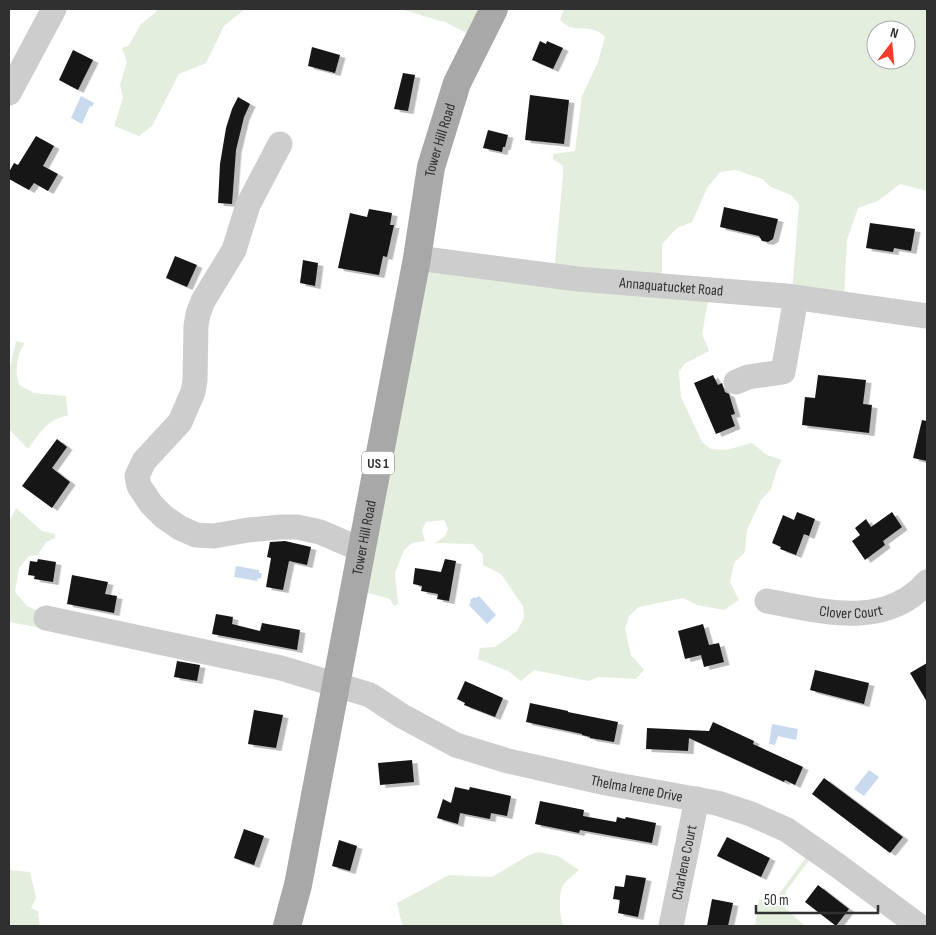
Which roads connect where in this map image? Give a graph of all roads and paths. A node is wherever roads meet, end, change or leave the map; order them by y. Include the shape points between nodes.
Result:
1 (54, 9) edge
2 (494, 9) edge
3 (9, 93) edge
4 (280, 144) dead end
5 (416, 258) junction
6 (796, 298) junction
7 (927, 316) edge
8 (736, 382) dead end
9 (362, 550) junction
10 (927, 582) edge
11 (767, 601) dead end
12 (46, 618) dead end
13 (337, 684) junction
14 (697, 799) junction
15 (287, 926) edge
16 (671, 926) edge
17 (919, 926) edge

1 - 3 street
2 - 5 main road, Tower Hill Road / US 1 via 454,92 431,167
4 - 9 street via 248,205 234,250 198,314 193,392 180,422 144,461 137,476 139,486 164,517 196,535 297,527 320,532
5 - 6 street, Annaquatucket Road via 578,279
5 - 9 main road, Tower Hill Road / US 1
6 - 7 street, Annaquatucket Road
6 - 8 street via 784,372 748,376
9 - 13 main road, Tower Hill Road / US 1
10 - 11 street, Clover Court via 898,605 871,613 836,614
12 - 13 street, Thelma Irene Drive via 281,668
13 - 14 street, Thelma Irene Drive via 370,695 456,744 499,759
13 - 15 main road, Tower Hill Road / US 1
14 - 16 street, Charlene Court
14 - 17 street, Thelma Irene Drive via 751,814 787,830

